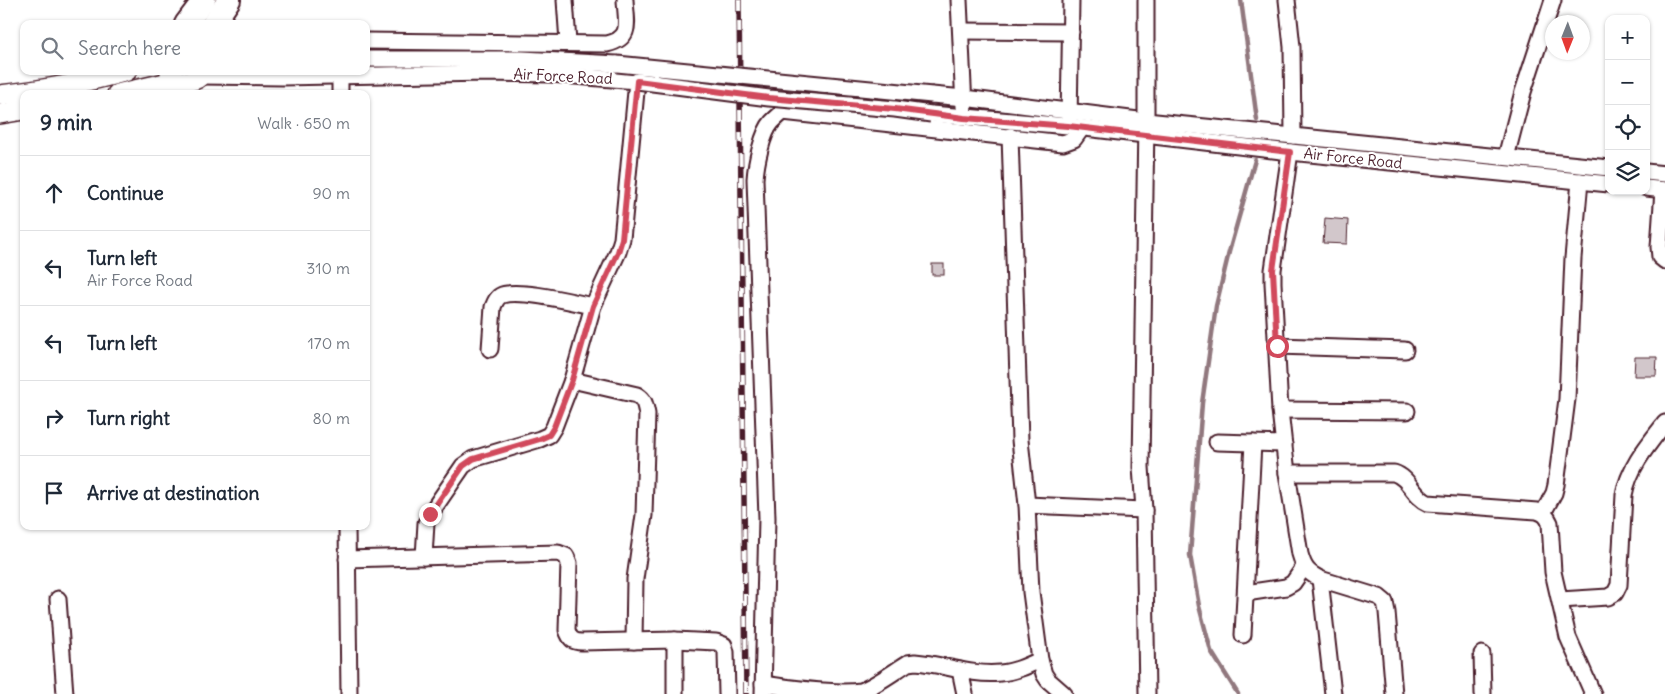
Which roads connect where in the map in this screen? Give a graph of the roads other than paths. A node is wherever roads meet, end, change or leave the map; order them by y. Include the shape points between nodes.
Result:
1 (204, 0) edge
2 (229, 0) edge
3 (566, 0) edge
4 (625, 0) edge
5 (959, 0) edge
6 (1071, 0) edge
7 (1146, 0) edge
8 (1287, 0) edge
9 (1553, 0) edge
10 (189, 20) edge
11 (216, 20) edge
12 (961, 31) junction
13 (1071, 32) junction
14 (370, 41) edge
15 (568, 42) junction
16 (370, 60) edge
17 (370, 73) edge
18 (114, 75) edge
19 (203, 75) edge
20 (230, 75) edge
21 (311, 75) edge
22 (340, 75) edge
23 (172, 76) edge
24 (637, 81) junction
25 (37, 90) edge
26 (129, 90) edge
27 (340, 90) edge
28 (20, 93) edge
29 (0, 96) edge
30 (964, 98) junction
31 (797, 100) junction
32 (20, 111) edge
33 (1069, 111) junction
34 (783, 112) junction
35 (0, 114) edge
36 (964, 118) junction
37 (1075, 127) junction
38 (1145, 129) junction
39 (1010, 136) junction
40 (1293, 136) junction
41 (1290, 152) junction
42 (1506, 158) junction
43 (1605, 168) edge
44 (1650, 172) edge
45 (1665, 174) edge
46 (1580, 182) junction
47 (1605, 184) edge
48 (1650, 188) edge
49 (1664, 190) edge
50 (1665, 261) edge
51 (593, 306) junction
52 (1277, 346) junction
53 (490, 349) dead end
54 (1405, 350) dead end
55 (572, 380) junction
56 (1280, 410) junction
57 (1407, 411) dead end
58 (1665, 423) edge
59 (1217, 442) dead end
60 (1253, 443) junction
61 (1284, 444) junction
62 (1287, 473) junction
63 (1027, 505) junction
64 (1144, 510) junction
65 (1543, 513) junction
66 (347, 530) edge
67 (424, 557) junction
68 (347, 560) junction
69 (1304, 567) junction
70 (1320, 579) junction
71 (1246, 593) junction
72 (58, 599) dead end
73 (1560, 600) junction
74 (1243, 635) dead end
75 (674, 640) junction
76 (634, 641) junction
77 (1482, 654) dead end
78 (1040, 660) junction
79 (960, 670) junction
80 (763, 689) edge
81 (65, 694) edge
82 (349, 694) edge
83 (675, 694) edge
84 (727, 694) edge
85 (965, 694) edge
86 (1064, 694) edge
87 (1147, 694) edge
88 (1333, 694) edge
89 (1394, 694) edge
90 (1483, 694) edge
91 (1593, 694) edge

1 - 10 highway
2 - 11 highway
3 - 15 street
4 - 15 street via 626,29 623,38 607,44
5 - 12 street
6 - 13 street
7 - 38 street
8 - 40 street via 1292,47
9 - 42 street via 1523,92
12 - 13 street
12 - 30 street
13 - 33 street
14 - 15 street
16 - 30 street, Air Force Road, bridge via 522,58 617,64
17 - 24 street, Air Force Road via 541,74
18 - 25 main road
19 - 23 main road via 189,82
20 - 21 street, Air Force Road
22 - 27 street
23 - 26 main road
24 - 31 street, Air Force Road, bridge
24 - 51 street via 622,239
28 - 29 main road
30 - 33 street, Air Force Road
30 - 36 street
31 - 34 street
31 - 36 street, Air Force Road, bridge
32 - 35 main road
33 - 37 street
33 - 38 street, Air Force Road
34 - 39 street
34 - 80 street via 767,129 755,179 767,518
36 - 37 street, Air Force Road
37 - 38 street, Air Force Road
37 - 39 street via 1074,139 1063,143
38 - 40 street, Air Force Road
38 - 41 street, Air Force Road
38 - 64 street via 1141,467
39 - 63 street via 1020,440
40 - 42 street, Air Force Road
41 - 46 street, Air Force Road
41 - 52 street via 1273,270
42 - 43 street, Air Force Road
44 - 45 street
46 - 47 street, Air Force Road
46 - 65 street via 1566,413 1554,493
48 - 49 street
49 - 50 street via 1659,247 1660,257
51 - 53 street via 546,297 500,296 493,307
51 - 55 street
52 - 54 street
52 - 56 street
55 - 67 street via 549,435 473,459 463,466 426,523
55 - 76 street via 637,395 646,406 644,515 635,579
56 - 57 street
56 - 61 street
58 - 73 street via 1637,461 1626,484 1619,585 1615,592 1608,597
59 - 60 street
60 - 61 street
60 - 71 street
61 - 62 street
62 - 65 street via 1394,473 1405,479 1421,500 1428,503
62 - 69 street
63 - 64 street
63 - 78 street
64 - 87 street
65 - 73 street via 1550,523 1553,572
66 - 68 street
67 - 68 street
67 - 76 street via 558,553 566,556 569,563 567,630 570,638 575,642
68 - 82 street
69 - 70 street
69 - 71 street via 1293,583 1286,587
70 - 88 street
70 - 89 street via 1379,597 1385,602
71 - 74 street
72 - 81 street
73 - 91 street via 1571,646
75 - 76 street
75 - 83 street
75 - 84 street via 724,645
77 - 90 street
78 - 79 street via 1018,670 1000,673
78 - 86 street via 1048,680
79 - 80 street via 908,663 854,693
79 - 85 street

